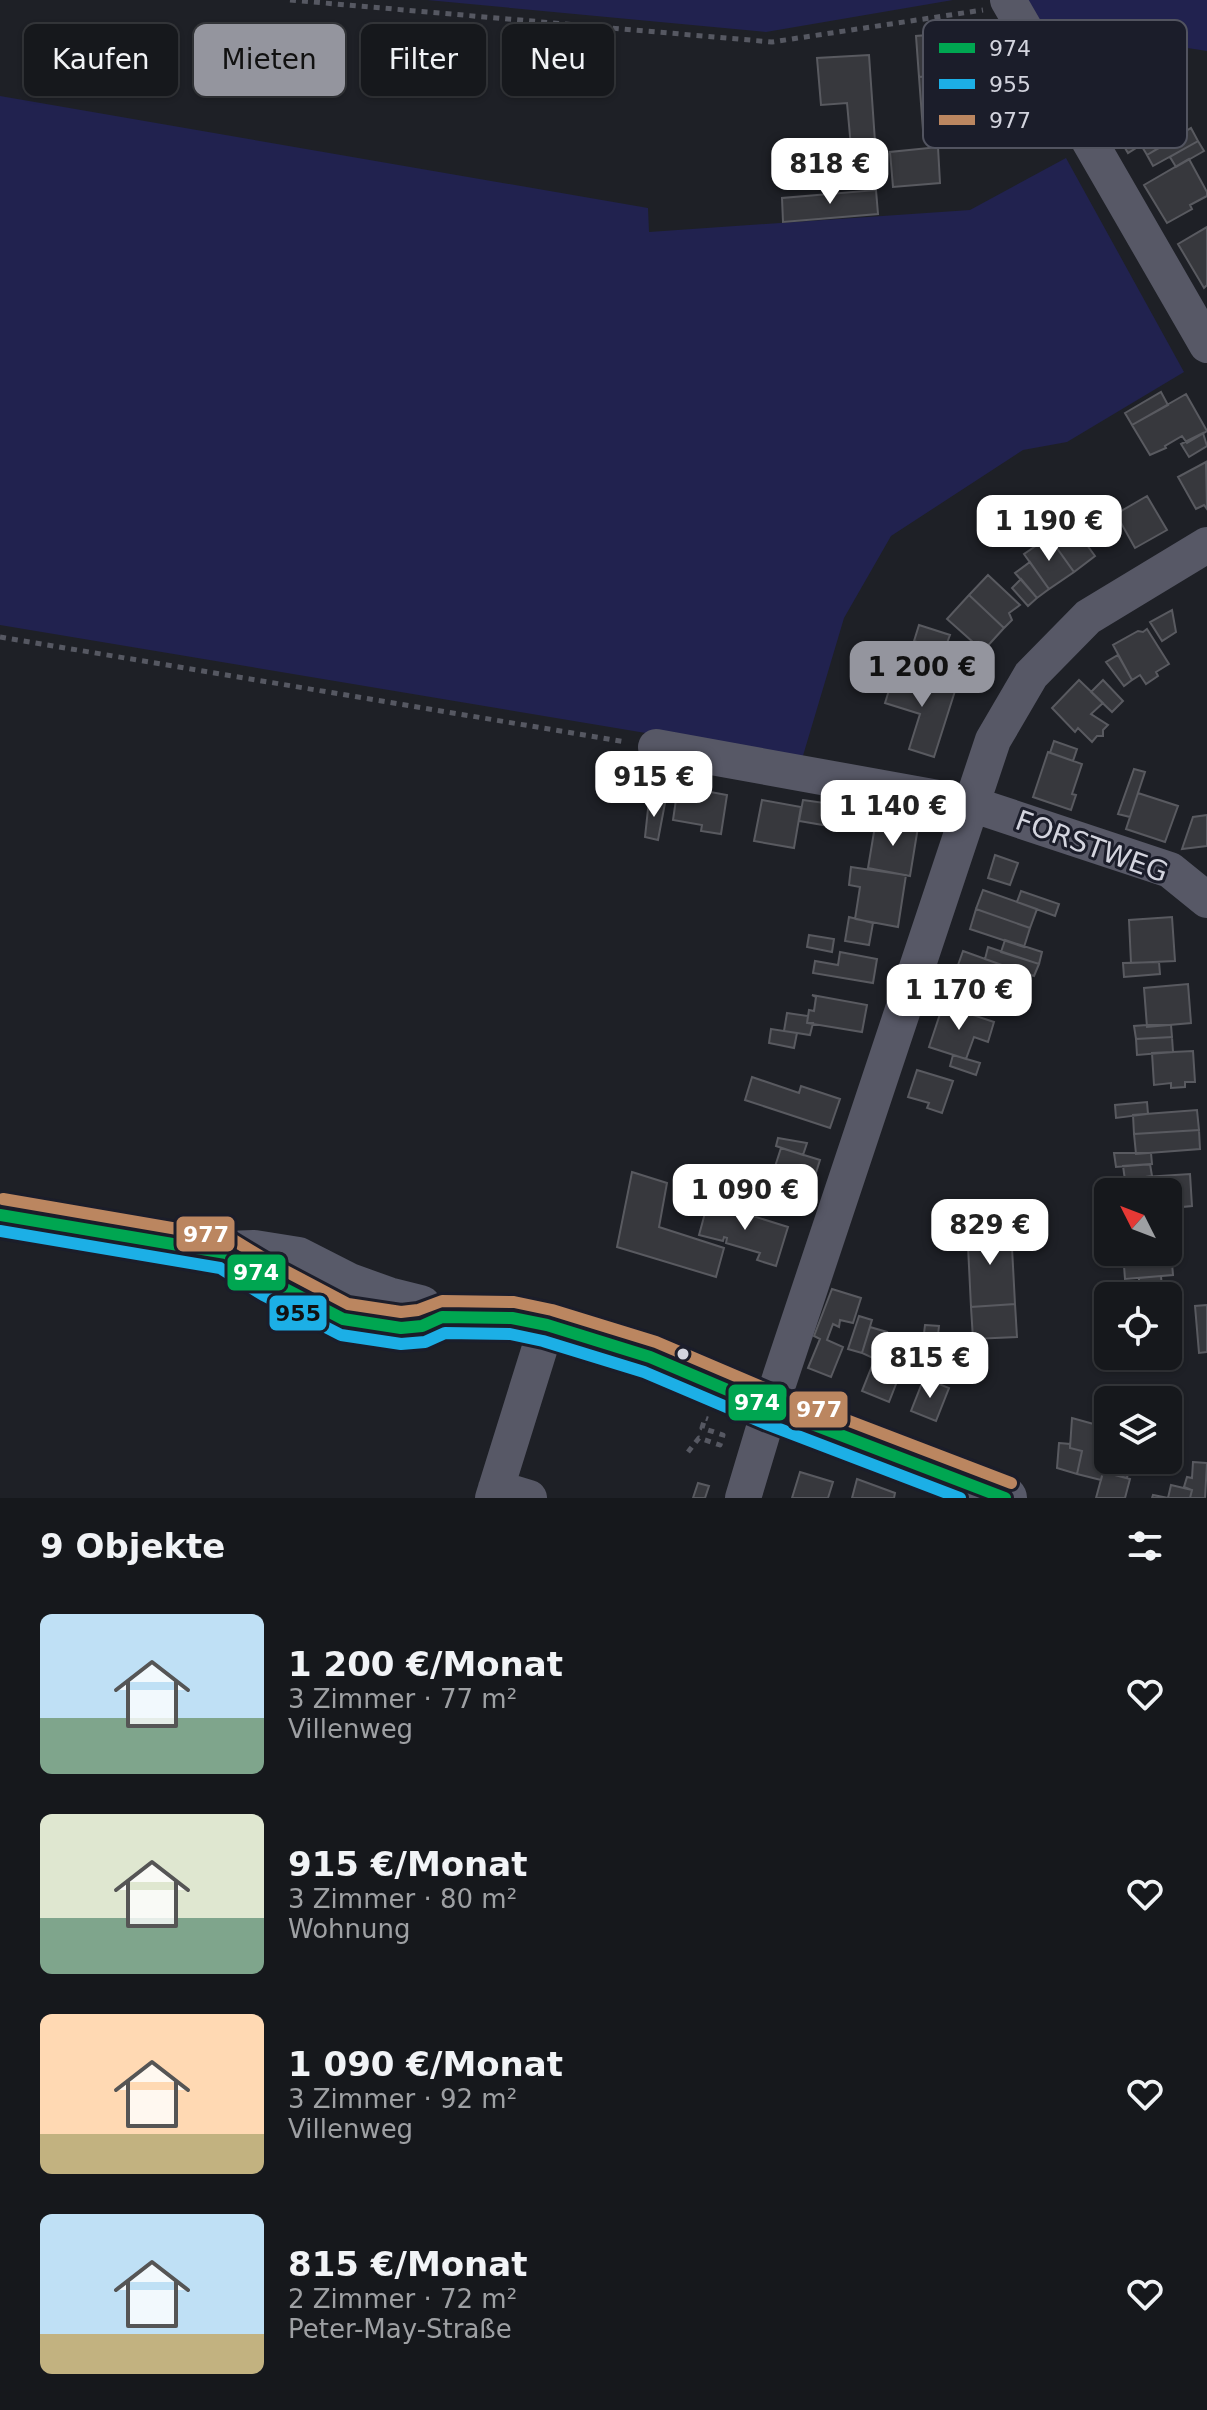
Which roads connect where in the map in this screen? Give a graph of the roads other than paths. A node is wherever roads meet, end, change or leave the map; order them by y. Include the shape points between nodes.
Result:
1 (1096, 148) edge
2 (1204, 329) edge
3 (1207, 545) edge
4 (656, 747) road end
5 (971, 804) junction
6 (1207, 900) edge
7 (0, 1215) edge
8 (547, 1325) junction
9 (770, 1408) junction
10 (506, 1495) edge
11 (743, 1498) edge
12 (1005, 1498) edge

1 - 2 street
3 - 5 street via 1088,617 1031,675 993,740
4 - 5 street, FORSTWEG
5 - 6 street, FORSTWEG via 1170,870
5 - 9 street
7 - 8 main road via 226,1253 343,1319 401,1328 442,1317 512,1318
8 - 9 main road via 650,1357
8 - 10 street
9 - 11 street
9 - 12 main road

